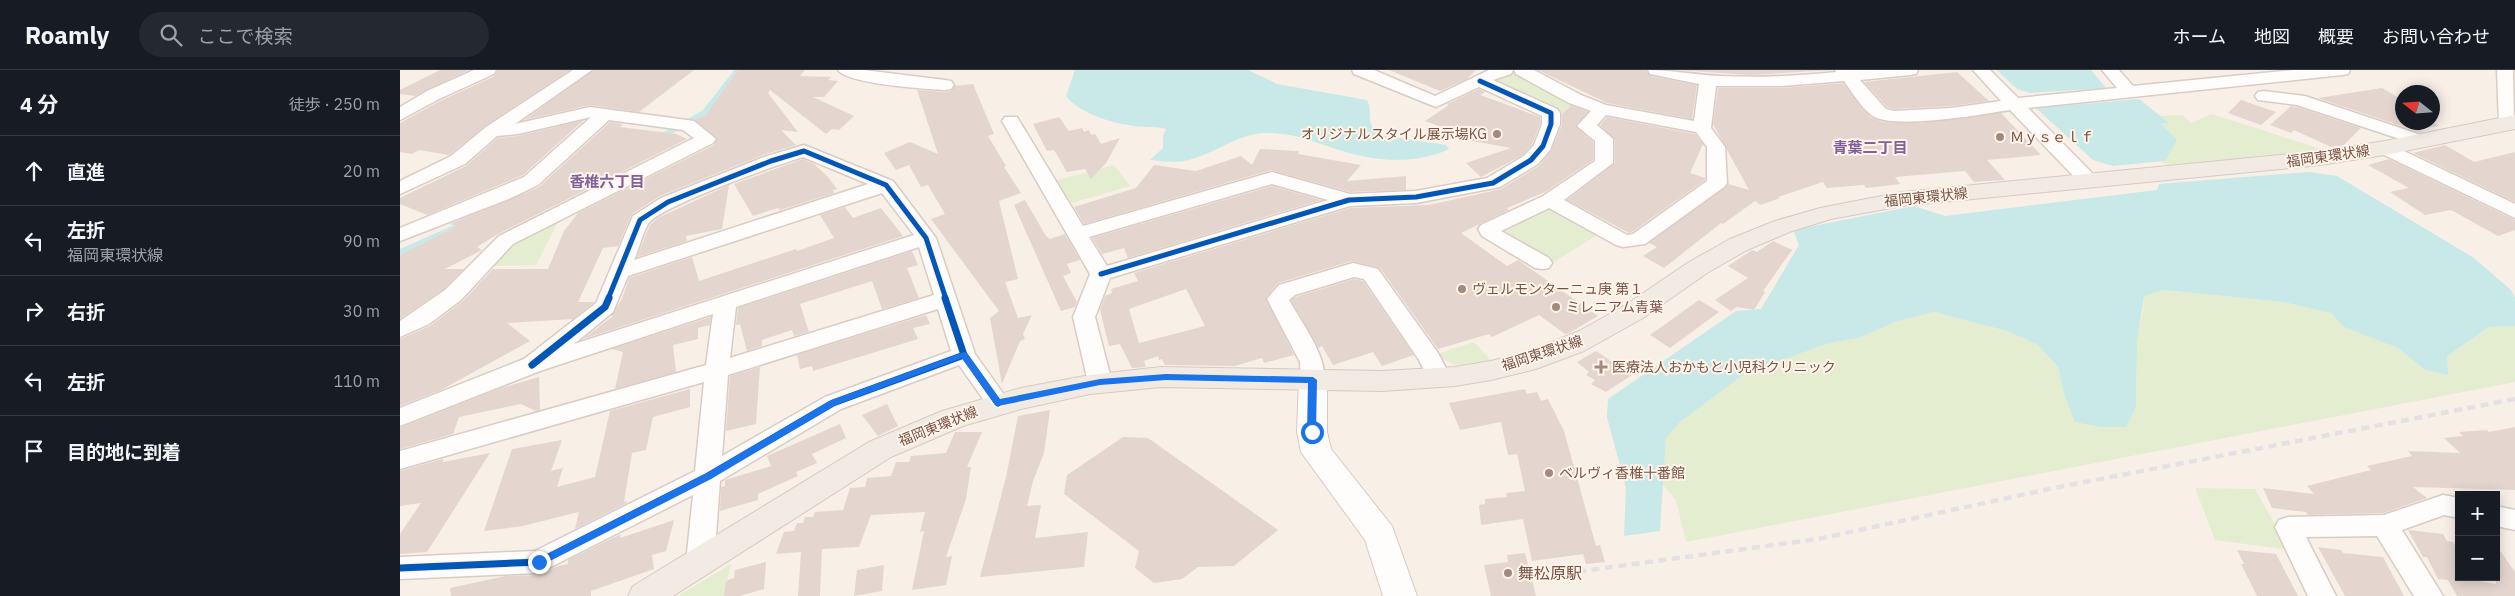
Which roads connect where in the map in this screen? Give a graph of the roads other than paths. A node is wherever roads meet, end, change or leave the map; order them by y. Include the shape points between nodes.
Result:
1 (488, 70) edge
2 (584, 70) edge
3 (846, 70) edge
4 (1360, 70) edge
5 (1505, 70) edge
6 (1522, 70) edge
7 (1656, 70) edge
8 (1910, 70) edge
9 (1981, 70) edge
10 (2110, 70) edge
11 (2342, 70) edge
12 (2505, 70) edge
13 (1845, 72) edge
14 (1761, 76) edge
15 (1708, 80) junction
16 (1480, 81) junction
17 (944, 85) dead end
18 (2129, 92) junction
19 (2264, 96) dead end
20 (2014, 104) junction
21 (1602, 109) junction
22 (2379, 112) dead end
23 (605, 114) junction
24 (400, 115) edge
25 (2347, 116) junction
26 (1011, 120) dead end
27 (2507, 127) edge
28 (1702, 128) junction
29 (492, 131) junction
30 (2421, 141) junction
31 (2385, 148) junction
32 (2088, 180) junction
33 (886, 185) junction
34 (400, 188) edge
35 (1349, 200) junction
36 (1550, 200) junction
37 (2515, 212) edge
38 (400, 216) edge
39 (424, 224) junction
40 (1078, 234) junction
41 (400, 235) edge
42 (926, 238) junction
43 (1542, 263) dead end
44 (620, 272) junction
45 (1101, 274) junction
46 (946, 299) junction
47 (726, 302) junction
48 (400, 330) edge
49 (964, 354) junction
50 (532, 365) junction
51 (717, 370) junction
52 (1439, 378) junction
53 (1313, 380) junction
54 (1100, 382) junction
55 (998, 403) junction
56 (400, 417) edge
57 (400, 460) edge
58 (708, 476) junction
59 (2455, 507) edge
60 (2385, 525) junction
61 (700, 563) junction
62 (400, 568) edge
63 (644, 596) edge
64 (1400, 596) edge
65 (2322, 596) edge
66 (2429, 596) edge

1 - 24 street via 433,95
2 - 29 street
3 - 17 street via 892,81
4 - 16 street via 1436,102
5 - 16 street
6 - 21 street
7 - 15 street
8 - 13 street
9 - 20 street
10 - 18 street
11 - 18 street
12 - 27 street
13 - 14 street
13 - 20 street via 1880,113 1894,116 1951,113
14 - 15 street
15 - 28 street
16 - 35 street via 1551,112 1551,124 1543,146 1531,160 1493,183 1416,197
18 - 20 street
19 - 25 street via 2299,100
20 - 32 street
21 - 28 street
21 - 36 street via 1586,126 1604,140 1604,162
22 - 25 street
23 - 29 street via 590,112 518,129
23 - 39 street via 531,181
23 - 48 street via 688,125 708,140 506,240 453,295
25 - 30 street
26 - 40 street
27 - 30 main road, 福岡東環状線
28 - 36 street via 1716,147 1717,183 1638,240 1623,241
29 - 34 street via 458,160
30 - 31 main road, 福岡東環状線
31 - 32 main road, 福岡東環状線 via 2320,158
31 - 37 street
32 - 52 main road, 福岡東環状線 via 1902,199 1836,209 1803,218 1759,234 1712,258 1644,306 1578,344 1525,362
33 - 42 street
33 - 44 street
33 - 44 street via 804,151 770,161 668,202 640,220
35 - 40 street via 1272,178
35 - 45 street
36 - 43 street via 1488,229
38 - 39 street
39 - 41 street
40 - 45 street
42 - 46 street
42 - 47 street
44 - 50 street via 605,307
45 - 54 street via 1084,317
46 - 49 street
46 - 51 street
47 - 50 street
47 - 51 street
49 - 55 street
49 - 58 street via 832,403
50 - 56 street
51 - 57 street
51 - 58 street
52 - 53 main road, 福岡東環状線
52 - 53 street via 1430,358 1370,274 1353,270 1287,290 1278,299 1312,362
53 - 54 main road, 福岡東環状線 via 1166,377
53 - 64 street via 1312,432 1316,452 1380,535
54 - 55 main road, 福岡東環状線
55 - 61 main road, 福岡東環状線 via 948,419 884,447 806,493
58 - 61 street
58 - 62 street via 539,562
59 - 60 street via 2444,505
60 - 65 street via 2288,526
60 - 66 street
61 - 63 main road, 福岡東環状線

